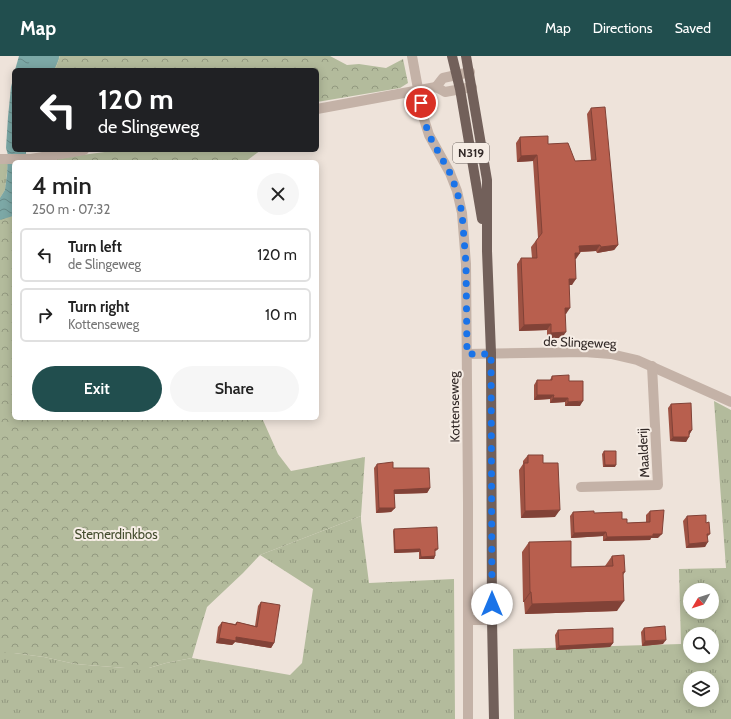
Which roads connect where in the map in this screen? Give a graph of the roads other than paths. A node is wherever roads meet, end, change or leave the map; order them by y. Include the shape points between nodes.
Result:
1 (412, 56) edge
2 (452, 56) edge
3 (466, 56) edge
4 (470, 72) junction
5 (457, 74) junction
6 (436, 87) junction
7 (472, 87) junction
8 (460, 89) junction
9 (418, 90) junction
10 (319, 109) edge
11 (72, 152) edge
12 (2, 159) edge
13 (488, 251) junction
14 (467, 354) junction
15 (491, 354) junction
16 (652, 366) junction
17 (731, 402) edge
18 (581, 487) dead end
19 (469, 620) junction
20 (492, 620) junction
21 (468, 719) edge
22 (494, 719) edge

1 - 9 street, Kottenseweg
2 - 5 main road, N319
3 - 4 main road, N319
4 - 5 street
4 - 7 main road, N319
5 - 6 street via 443,78
5 - 8 main road, N319
6 - 8 street via 446,92
6 - 9 street
7 - 8 street
7 - 13 main road, N319 via 487,180
8 - 13 main road, N319
9 - 10 street
9 - 14 street, Kottenseweg via 429,135 450,173 462,213 466,264
11 - 12 street via 31,159
13 - 15 main road, N319
14 - 15 street, de Slingeweg
14 - 19 street, Kottenseweg
15 - 16 street, de Slingeweg via 611,354
15 - 20 main road, N319
16 - 17 street, de Slingeweg
16 - 18 street, Maalderij via 658,485
19 - 20 street
19 - 21 street, Kottenseweg
20 - 22 main road, N319

